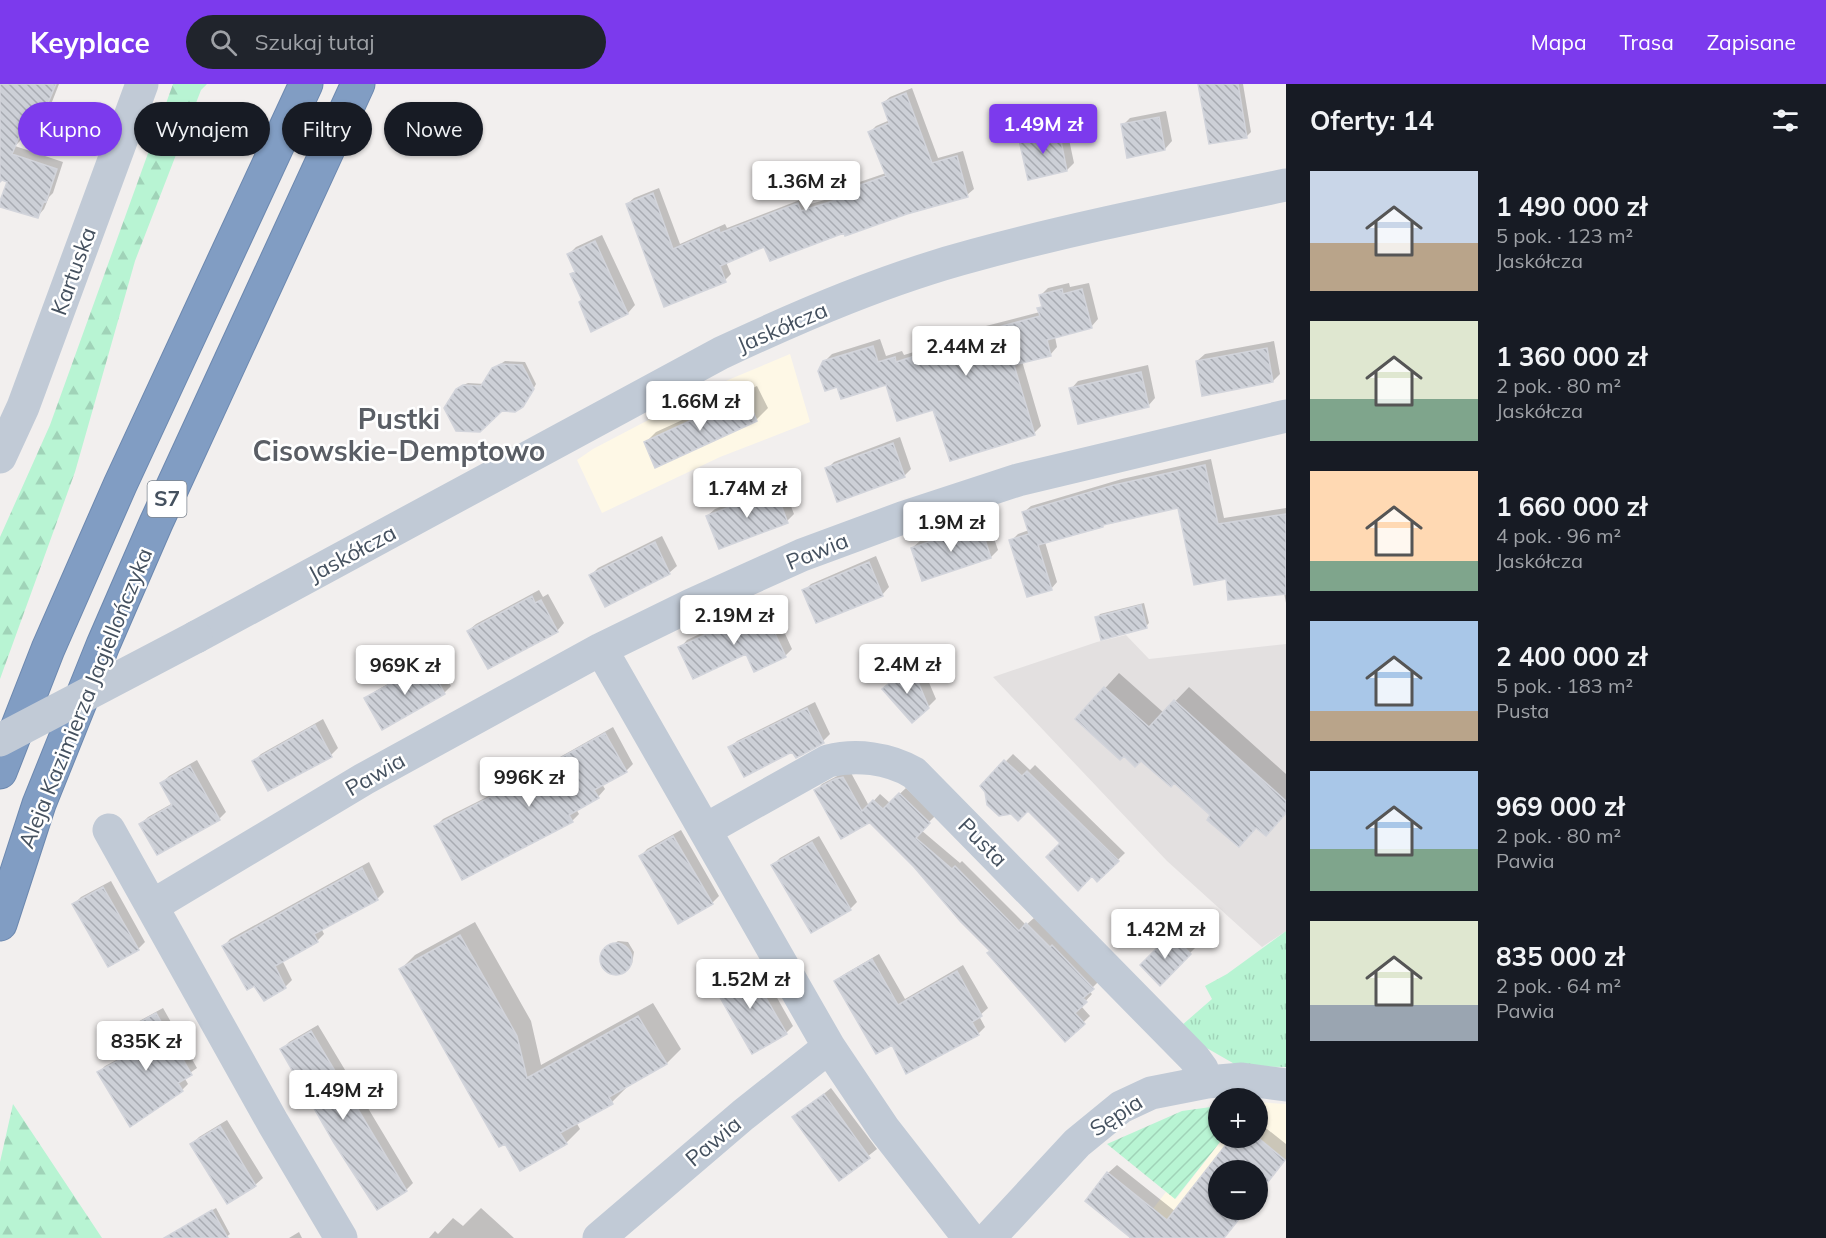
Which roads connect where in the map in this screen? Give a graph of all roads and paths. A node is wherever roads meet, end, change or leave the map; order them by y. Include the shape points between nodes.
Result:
1 (142, 84) edge
2 (306, 84) edge
3 (358, 84) edge
4 (1286, 184) edge
5 (1286, 416) edge
6 (0, 458) edge
7 (601, 649) junction
8 (0, 740) edge
9 (0, 772) edge
10 (109, 830) dead end
11 (705, 830) junction
12 (152, 906) junction
13 (0, 924) edge
14 (829, 1047) junction
15 (1207, 1082) junction
16 (1286, 1084) edge
17 (341, 1238) edge
18 (599, 1238) edge
19 (969, 1238) edge
20 (989, 1238) edge

1 - 6 street, Kartuska via 23,407
2 - 9 highway, S7 via 120,485 48,649
3 - 13 highway, Aleja Kazimierza Jagiellończyka / S7 via 103,645 39,804
4 - 8 street, Jaskółcza, bridge via 973,255 770,330
5 - 7 street, Pawia via 1018,480 902,518 802,555
7 - 11 street
7 - 12 street, Pawia via 364,779
10 - 12 street
11 - 14 street
11 - 15 street, Pusta via 828,761 847,756 907,768 1194,1058
12 - 17 street
14 - 18 street, Pawia
14 - 19 street via 884,1130
15 - 16 street, Sępia via 1242,1079
15 - 20 street, Sępia via 1151,1093 1121,1107 1077,1143

